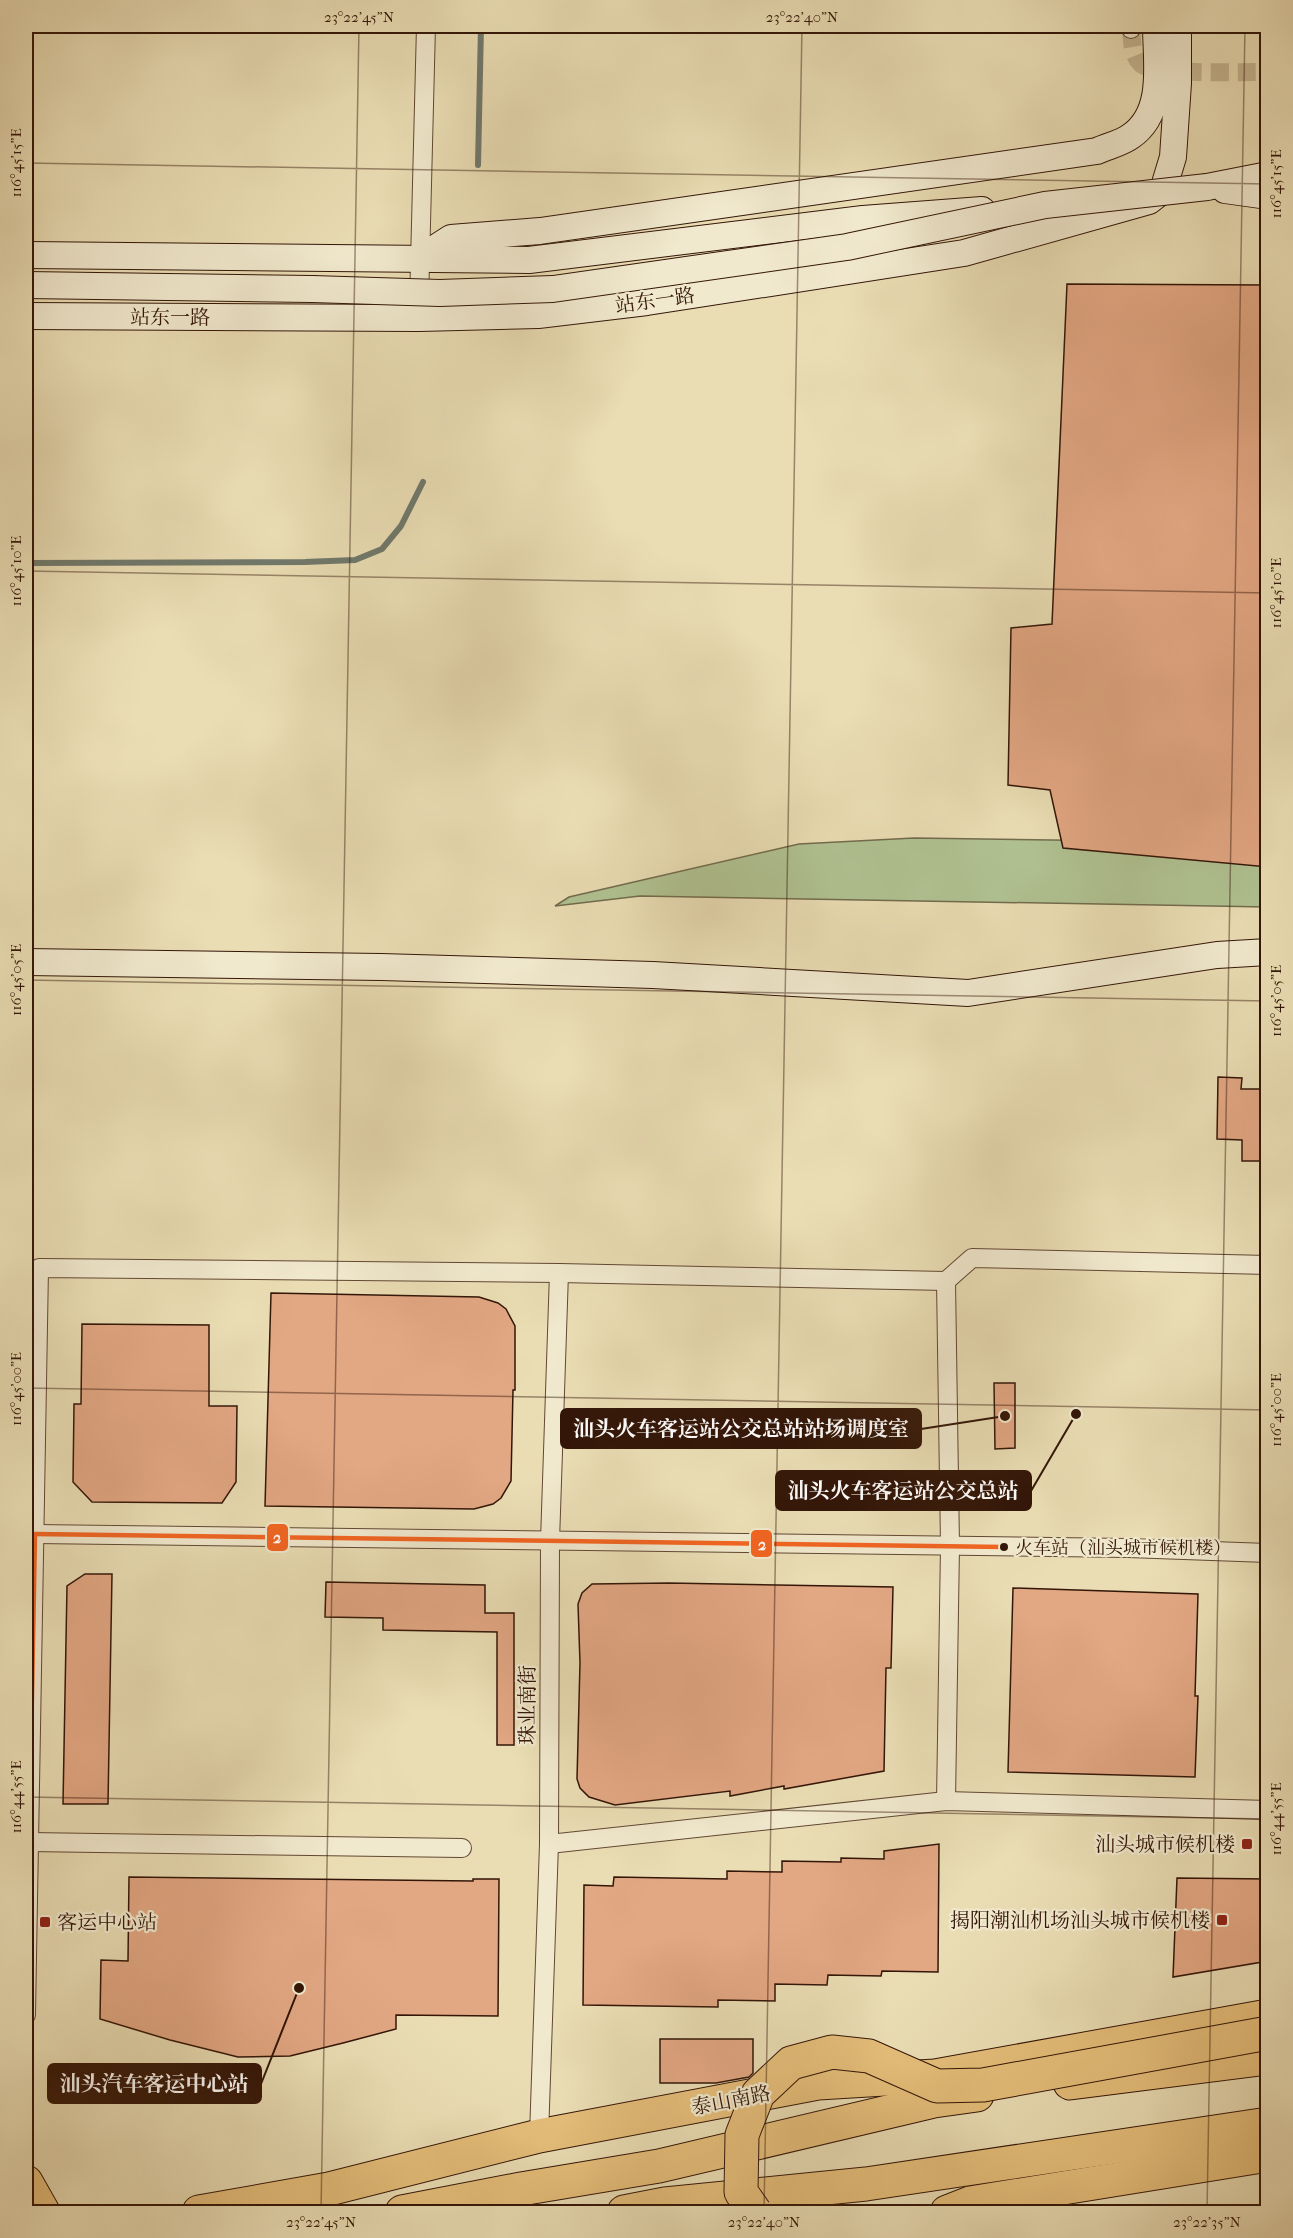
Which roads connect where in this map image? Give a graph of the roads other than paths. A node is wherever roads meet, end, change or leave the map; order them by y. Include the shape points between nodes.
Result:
1 (426, 26) edge
2 (1156, 26) edge
3 (1178, 26) edge
4 (1167, 89) junction
5 (1268, 175) edge
6 (1207, 187) junction
7 (1268, 196) edge
8 (1045, 205) junction
9 (26, 255) edge
10 (420, 258) junction
11 (26, 285) edge
12 (26, 316) edge
13 (419, 318) junction
14 (1268, 952) edge
15 (26, 962) edge
16 (1268, 1265) edge
17 (559, 1273) junction
18 (946, 1281) junction
19 (35, 1534) junction
20 (550, 1541) junction
21 (950, 1546) junction
22 (1268, 1553) edge
23 (946, 1801) junction
24 (1268, 1809) edge
25 (28, 1842) junction
26 (549, 1844) junction
27 (462, 1848) dead end
28 (26, 2015) edge
29 (1268, 2016) edge
30 (1268, 2033) edge
31 (1268, 2058) edge
32 (818, 2083) junction
33 (934, 2101) junction
34 (1268, 2124) edge
35 (539, 2136) junction
36 (1268, 2155) edge
37 (1268, 2177) edge
38 (26, 2182) edge
39 (866, 2184) junction
40 (43, 2212) edge
41 (199, 2212) edge
42 (402, 2212) edge
43 (624, 2212) edge
44 (755, 2212) edge
45 (789, 2212) edge
46 (947, 2212) edge
47 (1055, 2212) edge

1 - 10 street
2 - 4 street
3 - 4 street
4 - 10 street via 1131,137 1097,151 540,231 451,238
4 - 13 street, 站东一路 via 1173,158 1163,190 1149,201 952,255 538,315
5 - 6 street
6 - 7 street
6 - 8 street, bridge
8 - 10 street, bridge via 863,219 529,260
8 - 11 street, bridge via 847,247 553,289 440,293
9 - 10 street
10 - 13 street
12 - 13 street, 站东一路
14 - 15 street via 1217,955 968,993 653,975
16 - 18 street via 972,1258
17 - 18 street
17 - 19 street via 39,1268
17 - 20 street, 珠业南街
18 - 21 street
19 - 20 street
19 - 25 street
20 - 21 street
20 - 26 street, 珠业南街
21 - 22 street
21 - 23 street
23 - 24 street
23 - 26 street
25 - 27 street
25 - 28 street
26 - 35 street, 珠业南街
29 - 32 highway, 泰山南路 via 935,2076
30 - 44 highway, bridge via 983,2085 937,2086 869,2056 832,2052 791,2063 758,2094 742,2135 741,2192
31 - 33 highway
32 - 33 highway
32 - 35 highway, 泰山南路
33 - 42 highway via 658,2166
34 - 39 highway
35 - 41 highway, 泰山南路 via 329,2189
36 - 46 highway via 970,2203
37 - 47 highway
38 - 40 highway
39 - 43 highway via 665,2204
39 - 45 highway

